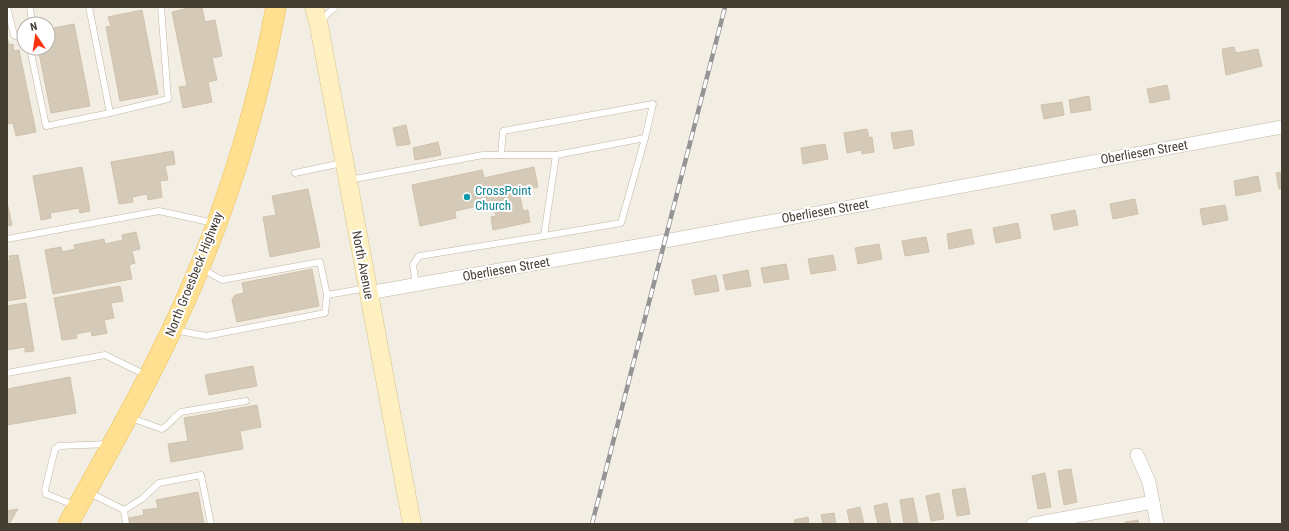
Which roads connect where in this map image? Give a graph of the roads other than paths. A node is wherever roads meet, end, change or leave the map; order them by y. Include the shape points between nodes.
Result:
1 (7, 7) edge
2 (90, 7) edge
3 (161, 7) edge
4 (276, 7) edge
5 (335, 7) edge
6 (316, 15) edge
7 (16, 36) edge
8 (32, 56) edge
9 (110, 113) junction
10 (1282, 127) edge
11 (644, 138) junction
12 (501, 155) junction
13 (556, 155) junction
14 (344, 162) junction
15 (294, 173) dead end
16 (347, 180) junction
17 (216, 223) junction
18 (544, 236) junction
19 (7, 239) edge
20 (200, 267) junction
21 (416, 285) junction
22 (367, 291) junction
23 (328, 295) junction
24 (172, 329) junction
25 (7, 373) edge
26 (149, 376) junction
27 (246, 401) dead end
28 (128, 417) junction
29 (113, 443) junction
30 (1137, 455) dead end
31 (82, 499) junction
32 (1153, 502) junction
33 (124, 510) junction
34 (68, 524) edge
35 (126, 524) edge
36 (211, 524) edge
37 (412, 524) edge
38 (1033, 524) edge
39 (1157, 524) edge

1 - 7 lane
2 - 9 lane
3 - 9 lane via 168,99
4 - 17 main road, North Groesbeck Highway via 255,102
5 - 6 lane
6 - 14 main road, North Avenue
8 - 9 lane via 46,126
10 - 21 street, Oberliesen Street
11 - 12 lane via 653,104 503,131
11 - 13 lane
11 - 18 lane via 621,223
12 - 13 lane
12 - 16 lane via 483,155
13 - 18 lane
14 - 15 lane
14 - 16 main road, North Avenue
16 - 22 main road, North Avenue
17 - 19 lane via 159,212
17 - 20 main road, North Groesbeck Highway
18 - 21 lane via 419,256 413,266
20 - 23 lane via 222,280 320,262
20 - 24 main road, North Groesbeck Highway
21 - 22 street, Oberliesen Street
22 - 23 lane
22 - 37 main road, North Avenue
23 - 24 lane via 325,313 206,336
24 - 26 main road, North Groesbeck Highway
25 - 26 lane via 105,355
26 - 28 main road, North Groesbeck Highway
27 - 28 lane via 181,412 162,429
28 - 29 main road, North Groesbeck Highway
29 - 31 main road, North Groesbeck Highway
29 - 31 lane via 59,446 55,449 46,494
30 - 32 street via 1149,482
31 - 33 lane
31 - 34 main road, North Groesbeck Highway
32 - 38 street
32 - 39 street
33 - 35 lane
33 - 36 lane via 142,499 159,483 201,475

